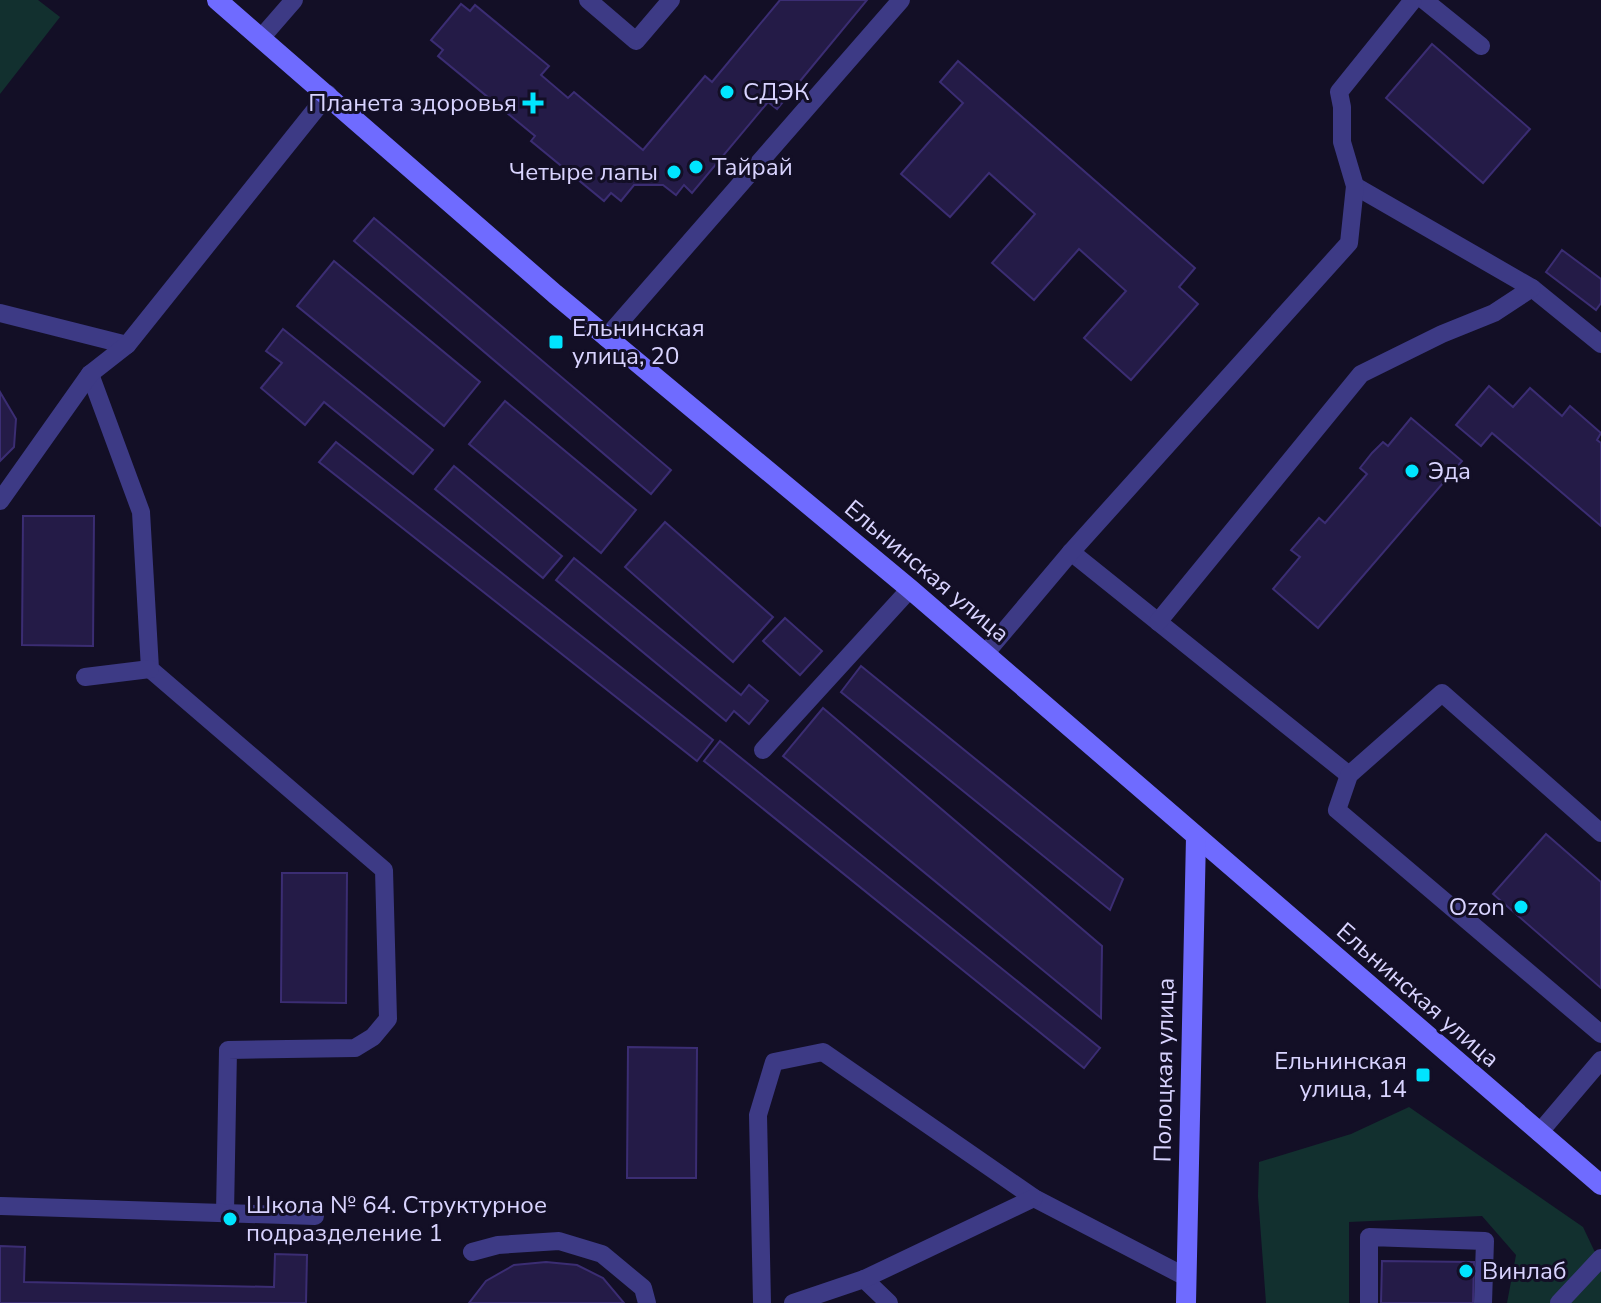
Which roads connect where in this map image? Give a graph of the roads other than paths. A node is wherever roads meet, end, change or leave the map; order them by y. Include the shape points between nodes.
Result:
1 (217, 0) edge
2 (294, 0) edge
3 (588, 0) edge
4 (671, 0) edge
5 (901, 0) edge
6 (1413, 0) edge
7 (1424, 0) edge
8 (261, 38) junction
9 (1481, 46) dead end
10 (328, 94) junction
11 (1355, 186) junction
12 (1532, 288) junction
13 (0, 313) edge
14 (606, 338) junction
15 (1601, 344) edge
16 (127, 345) junction
17 (90, 374) junction
18 (0, 501) edge
19 (1071, 552) junction
20 (910, 589) junction
21 (1158, 622) junction
22 (985, 654) junction
23 (150, 669) junction
24 (85, 677) dead end
25 (763, 750) dead end
26 (1349, 775) junction
27 (1601, 833) edge
28 (1196, 837) junction
29 (1601, 1034) edge
30 (1601, 1060) edge
31 (1539, 1133) junction
32 (1601, 1185) edge
33 (1034, 1198) junction
34 (1, 1206) edge
35 (225, 1213) junction
36 (315, 1216) dead end
37 (472, 1252) dead end
38 (1601, 1258) edge
39 (1186, 1277) junction
40 (864, 1279) junction
41 (647, 1303) edge
42 (762, 1303) edge
43 (793, 1303) edge
44 (889, 1303) edge
45 (1186, 1303) edge
46 (1369, 1303) edge
47 (1483, 1303) edge
48 (1559, 1303) edge

1 - 8 street, Ельнинская улица
2 - 8 lane
3 - 4 lane via 636,41
5 - 14 lane
6 - 11 lane via 1339,92 1342,142
7 - 9 lane
8 - 10 street, Ельнинская улица
10 - 14 street, Ельнинская улица
10 - 16 lane
11 - 12 lane
11 - 19 lane via 1349,243
12 - 15 lane
12 - 21 lane via 1494,313 1361,374
13 - 16 lane
14 - 20 street, Ельнинская улица
16 - 17 lane
17 - 18 lane
17 - 23 lane via 141,512
19 - 21 lane
19 - 22 lane
20 - 22 street, Ельнинская улица
20 - 25 lane
21 - 26 lane
22 - 28 street, Ельнинская улица
23 - 24 lane
23 - 35 lane via 384,870 388,1019 355,1048 228,1050
26 - 27 lane via 1442,693
26 - 29 lane via 1337,810
28 - 31 street, Ельнинская улица
28 - 39 street, Полоцкая улица
30 - 31 lane
31 - 32 street, Ельнинская улица
33 - 39 lane
33 - 40 lane
33 - 42 lane via 823,1052 774,1062 758,1115
34 - 35 lane
35 - 36 lane
37 - 41 lane via 559,1241 602,1254 643,1288
38 - 48 lane
39 - 45 street, Полоцкая улица
40 - 43 lane
40 - 44 lane
46 - 47 lane via 1369,1237 1485,1241

